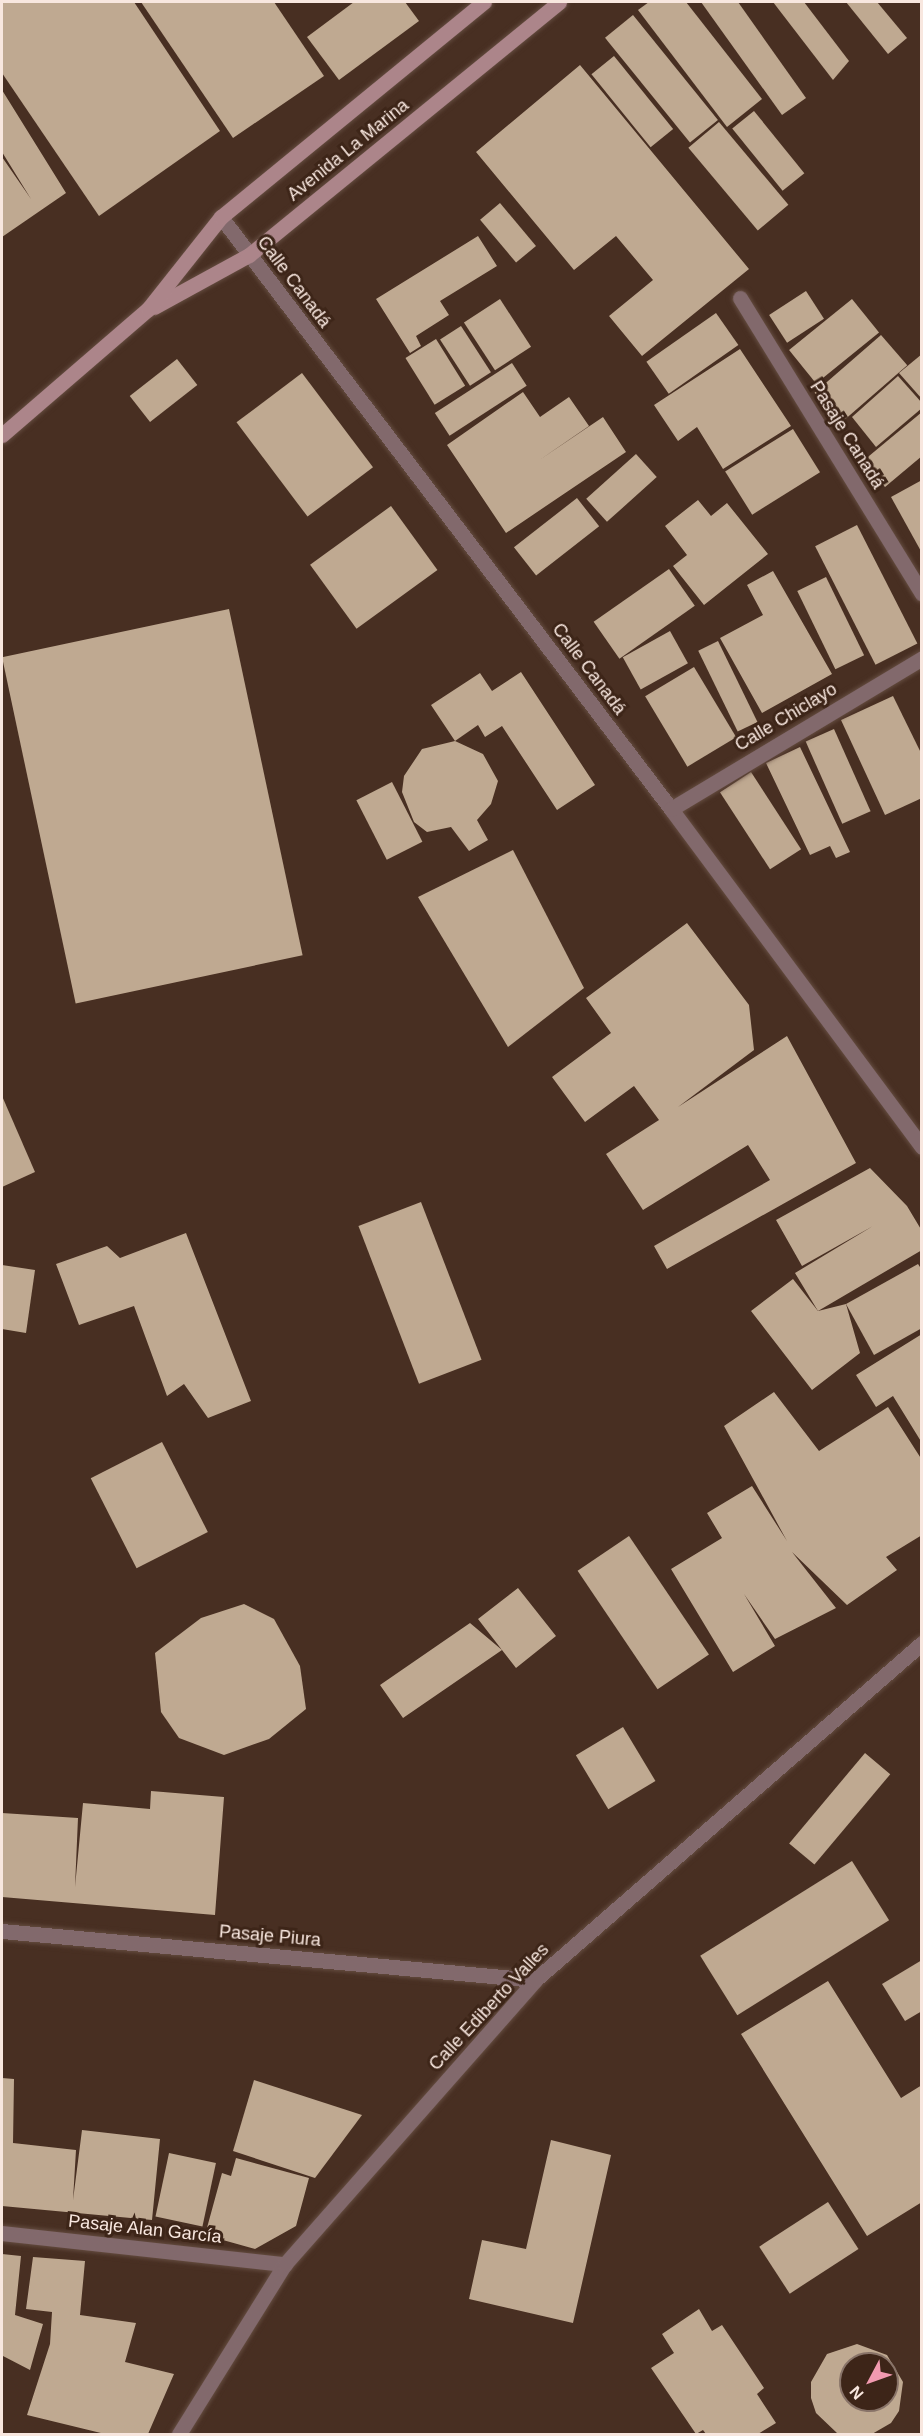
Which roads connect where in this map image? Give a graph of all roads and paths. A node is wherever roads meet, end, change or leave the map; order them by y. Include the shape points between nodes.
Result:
1 (484, 2) edge
2 (560, 2) edge
3 (221, 217) junction
4 (249, 255) junction
5 (740, 297) dead end
6 (148, 309) junction
7 (2, 435) edge
8 (921, 594) edge
9 (921, 658) edge
10 (671, 809) junction
11 (921, 1147) edge
12 (921, 1643) edge
13 (2, 1931) edge
14 (535, 1980) junction
15 (2, 2233) edge
16 (285, 2264) junction
17 (179, 2434) edge

1 - 3 main road, Avenida La Marina
2 - 4 main road, Avenida La Marina
3 - 4 street, Calle Canadá
3 - 6 main road, Avenida La Marina
4 - 6 main road, Avenida La Marina
4 - 10 street, Calle Canadá
5 - 8 street, Pasaje Canadá
6 - 7 main road, Avenida La Marina
9 - 10 street, Calle Chiclayo
10 - 11 street, Calle Canadá
12 - 14 street, Calle Ediberto Valles
13 - 14 street, Pasaje Piura
14 - 16 street, Calle Ediberto Valles
15 - 16 street, Pasaje Alan García
16 - 17 street, Calle Ediberto Valles

